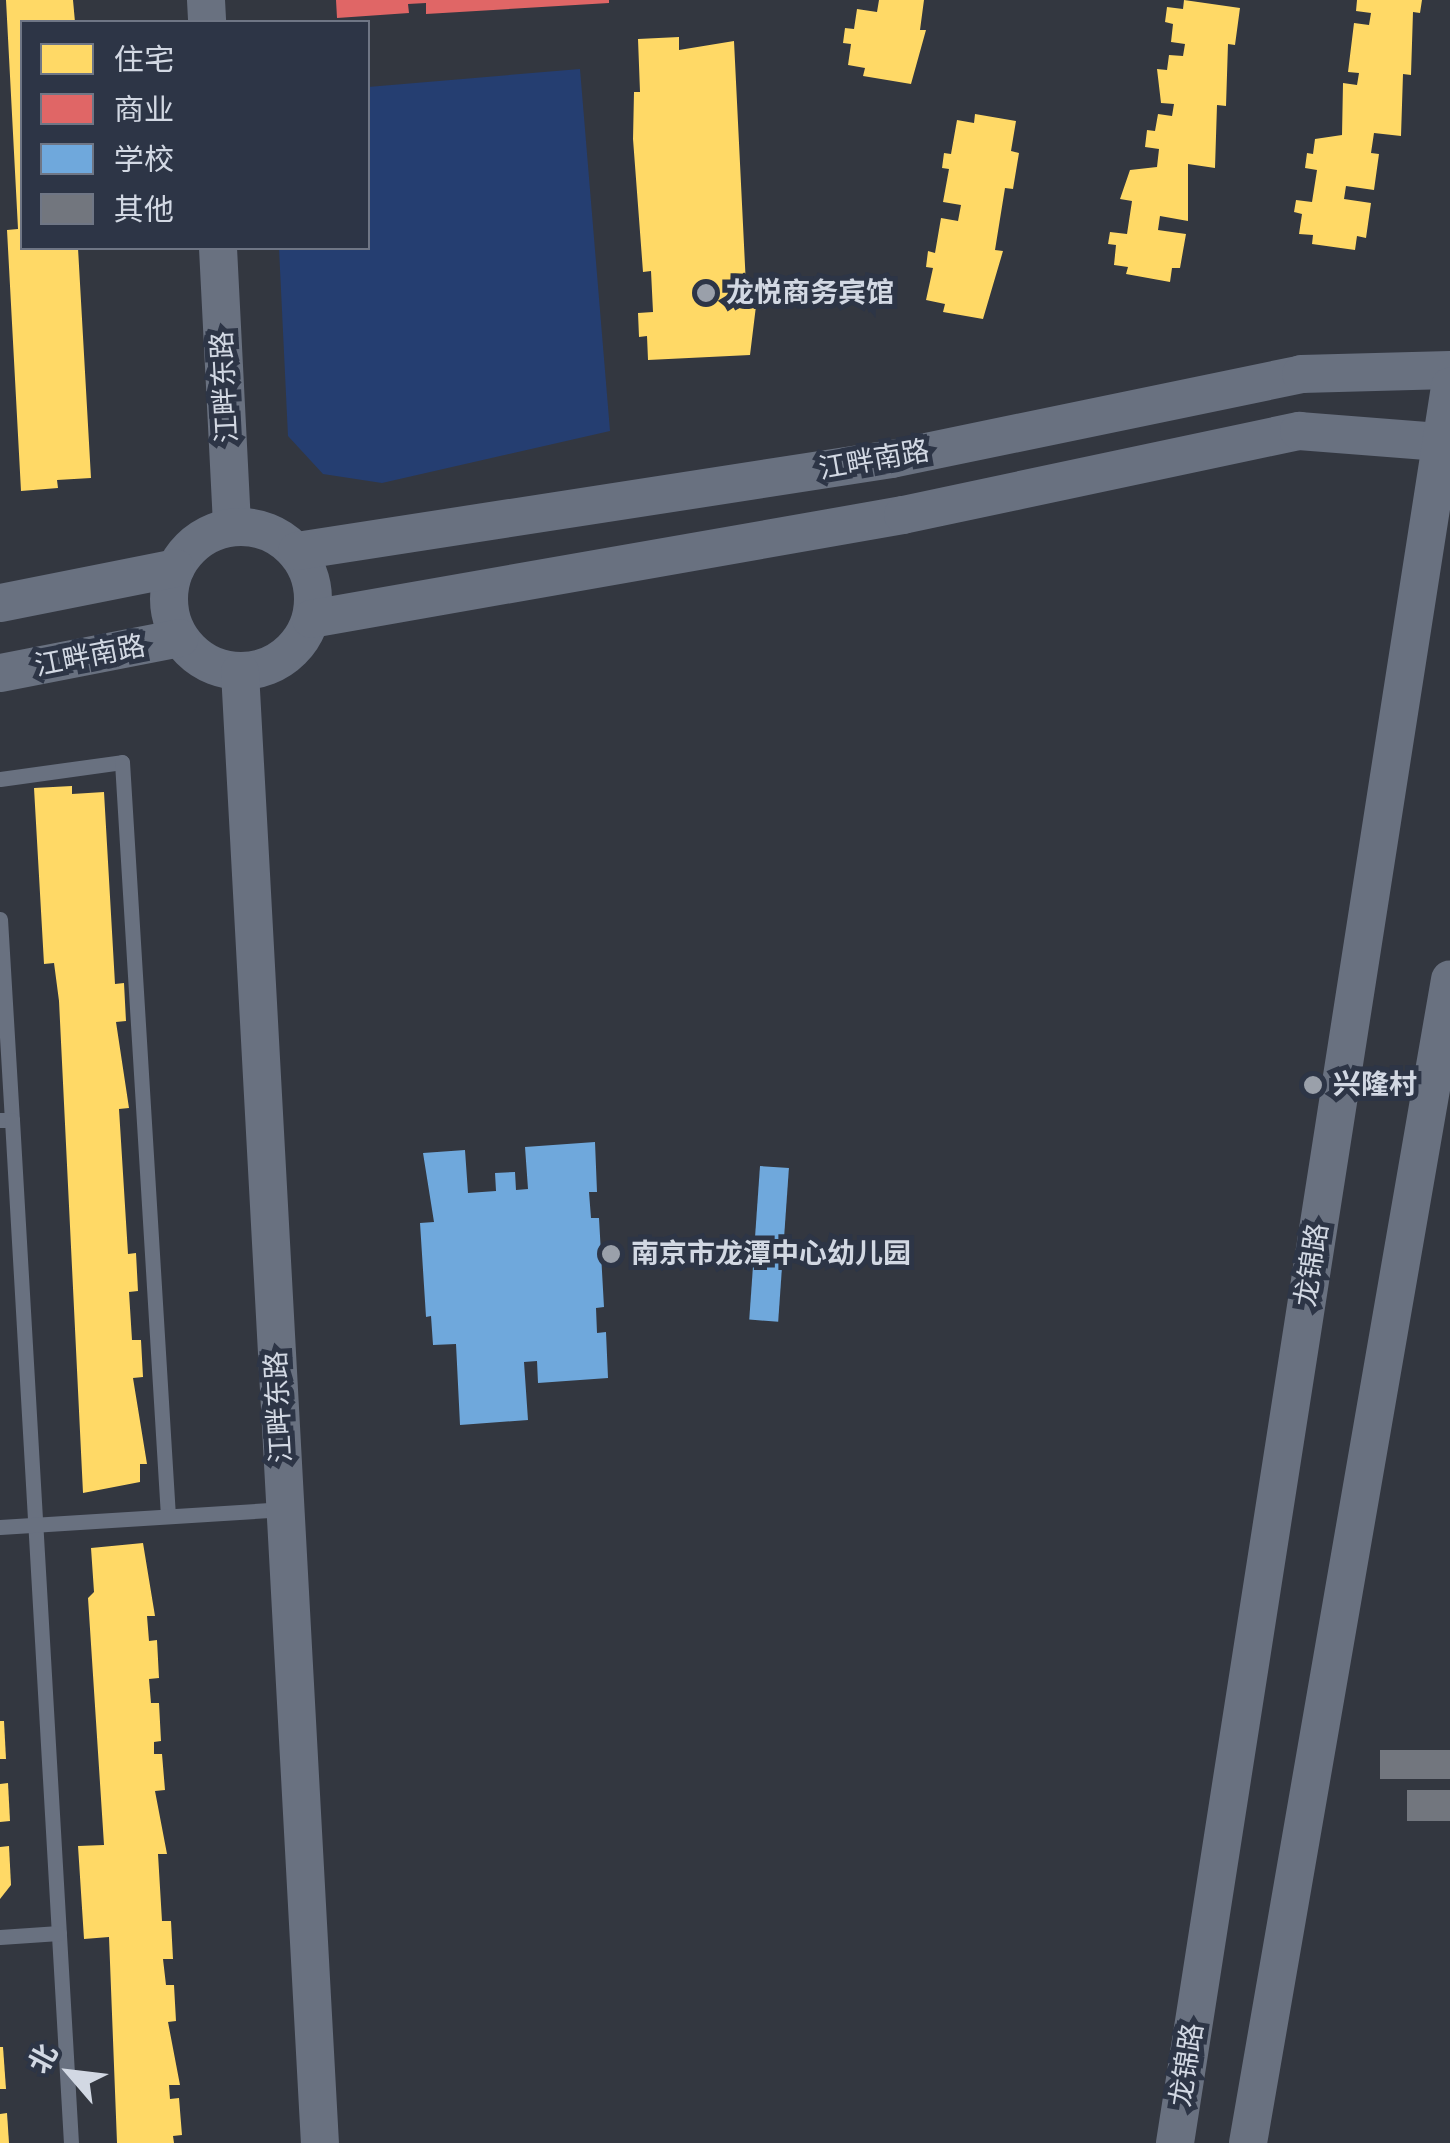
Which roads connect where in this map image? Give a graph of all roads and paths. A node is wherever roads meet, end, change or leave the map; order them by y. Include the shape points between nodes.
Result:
1 (218, 250) edge
2 (1450, 370) edge
3 (1450, 386) edge
4 (1445, 443) edge
5 (232, 526) junction
6 (297, 551) junction
7 (176, 568) junction
8 (0, 603) edge
9 (311, 619) junction
10 (180, 638) junction
11 (240, 672) junction
12 (0, 673) edge
13 (0, 779) edge
14 (0, 919) edge
15 (1450, 979) edge
16 (6, 1120) edge
17 (285, 1509) junction
18 (168, 1516) junction
19 (35, 1525) junction
20 (0, 1527) edge
21 (59, 1933) junction
22 (0, 1937) edge
23 (71, 2143) edge
24 (320, 2143) edge
25 (1174, 2143) edge
26 (1248, 2143) edge

1 - 5 street, 江畔东路
2 - 6 street, 江畔南路 via 1301,374 892,458
3 - 4 street, 龙锦路
4 - 9 street via 1299,431 903,515
4 - 25 street, 龙锦路
5 - 6 street via 278,536
5 - 7 street via 189,548
6 - 9 street via 314,595
7 - 8 street
7 - 10 street via 169,592
9 - 11 street via 284,658
10 - 11 street via 216,668
10 - 12 street, 江畔南路
11 - 17 street, 江畔东路
13 - 18 lane via 122,762
14 - 16 lane
15 - 26 street
16 - 19 lane
17 - 18 lane
17 - 24 street, 江畔东路
18 - 19 lane
19 - 20 lane
19 - 21 lane
21 - 22 lane
21 - 23 lane

